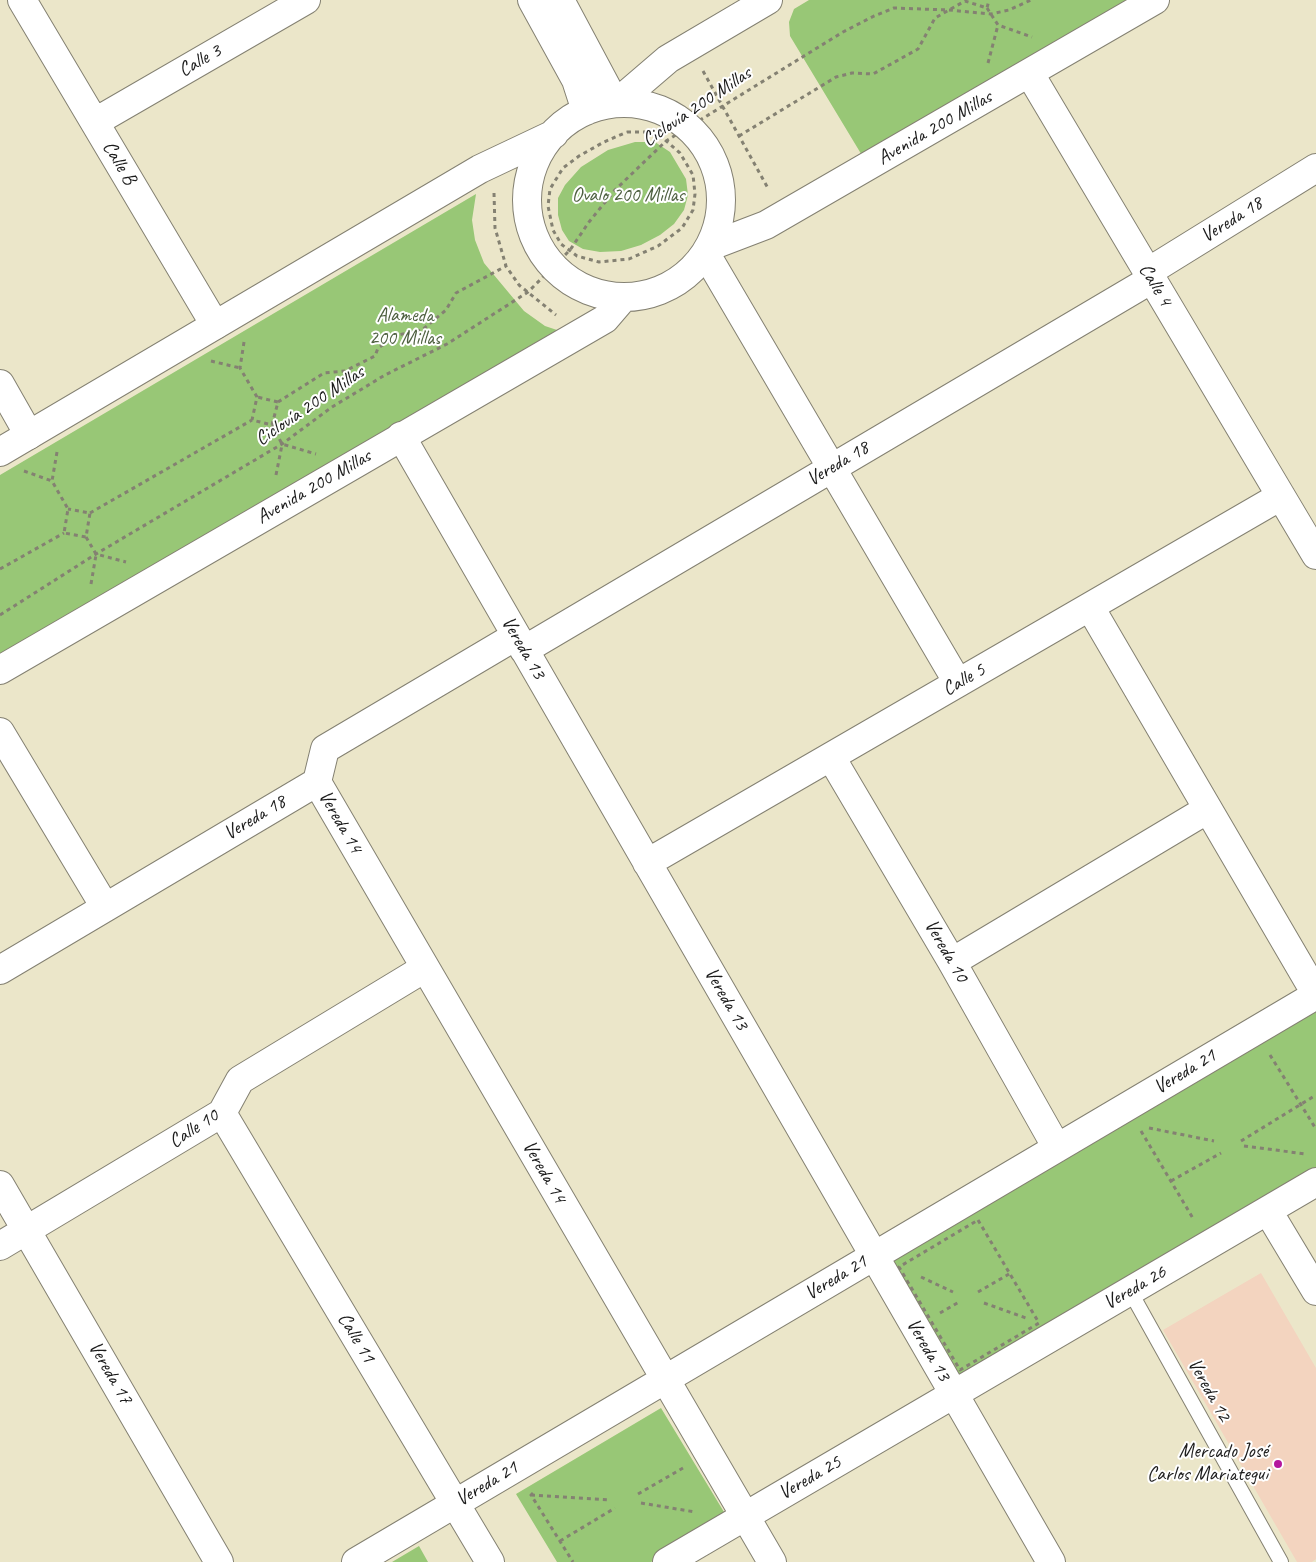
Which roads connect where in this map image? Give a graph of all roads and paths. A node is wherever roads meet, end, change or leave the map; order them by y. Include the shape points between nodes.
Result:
1 (22, 0) edge
2 (306, 0) edge
3 (532, 0) edge
4 (560, 0) edge
5 (768, 0) edge
6 (989, 0) edge
7 (1031, 0) edge
8 (1155, 0) edge
9 (965, 1) edge
10 (987, 8) junction
11 (270, 9) edge
12 (949, 10) junction
13 (991, 14) junction
14 (689, 46) junction
15 (1069, 51) junction
16 (1030, 74) junction
17 (616, 101) junction
18 (723, 106) junction
19 (586, 111) junction
20 (95, 122) junction
21 (554, 134) junction
22 (677, 134) junction
23 (739, 136) junction
24 (1316, 168) edge
25 (480, 169) junction
26 (784, 215) junction
27 (709, 250) junction
28 (562, 259) junction
29 (506, 266) junction
30 (1150, 275) junction
31 (528, 292) junction
32 (623, 298) junction
33 (251, 304) junction
34 (215, 325) junction
35 (571, 339) junction
36 (0, 384) edge
37 (257, 397) junction
38 (278, 402) junction
39 (63, 415) junction
40 (252, 420) junction
41 (272, 425) junction
42 (29, 435) junction
43 (401, 436) junction
44 (282, 444) junction
45 (0, 452) edge
46 (353, 465) junction
47 (832, 468) junction
48 (1281, 496) junction
49 (68, 509) junction
50 (90, 514) junction
51 (64, 532) junction
52 (86, 537) junction
53 (96, 554) junction
54 (1316, 554) edge
55 (0, 569) edge
56 (168, 572) junction
57 (1090, 607) junction
58 (0, 615) edge
59 (520, 643) junction
60 (0, 670) edge
61 (958, 683) junction
62 (0, 732) edge
63 (831, 757) junction
64 (317, 782) junction
65 (1208, 809) junction
66 (647, 863) junction
67 (105, 907) junction
68 (952, 962) junction
69 (425, 968) junction
70 (0, 970) edge
71 (1316, 995) edge
72 (1255, 1031) junction
73 (1316, 1094) edge
74 (1300, 1104) junction
75 (222, 1113) junction
76 (1316, 1129) edge
77 (1214, 1141) dead end
78 (1241, 1141) dead end
79 (1244, 1146) dead end
80 (1057, 1148) junction
81 (1221, 1153) dead end
82 (1307, 1155) dead end
83 (1171, 1181) junction
84 (1316, 1182) edge
85 (0, 1185) edge
86 (1268, 1210) junction
87 (27, 1231) junction
88 (1209, 1245) junction
89 (0, 1246) edge
90 (874, 1256) junction
91 (1009, 1274) junction
92 (1130, 1291) junction
93 (1316, 1291) edge
94 (978, 1292) dead end
95 (959, 1302) dead end
96 (984, 1303) dead end
97 (930, 1318) junction
98 (1039, 1323) junction
99 (666, 1379) junction
100 (954, 1394) junction
101 (679, 1459) dead end
102 (684, 1467) junction
103 (689, 1475) dead end
104 (539, 1490) dead end
105 (638, 1494) dead end
106 (531, 1495) junction
107 (610, 1500) dead end
108 (455, 1503) junction
109 (641, 1503) dead end
110 (615, 1508) dead end
111 (705, 1514) dead end
112 (745, 1516) junction
113 (560, 1542) junction
114 (219, 1562) edge
115 (356, 1562) edge
116 (490, 1562) edge
117 (573, 1562) edge
118 (667, 1562) edge
119 (772, 1562) edge
120 (1051, 1562) edge
121 (1281, 1562) edge

1 - 20 street, Calle B
2 - 11 street, Calle 3
3 - 19 street via 576,80
4 - 17 street
5 - 14 street
6 - 10 path
7 - 13 path, Ciclovía 200 Millas
8 - 15 street, Avenida 200 Millas
9 - 10 path
9 - 12 path
10 - 13 path
11 - 20 street, Calle 3
12 - 13 path, Ciclovía 200 Millas
12 - 18 path, Ciclovía 200 Millas via 894,8 874,16
12 - 23 path via 936,18 918,49 873,74 852,73 836,77
13 - 15 path via 998,25
14 - 17 street via 668,58
14 - 18 path
15 - 16 street, Avenida 200 Millas
16 - 26 street, Avenida 200 Millas
16 - 30 street, Calle 4
17 - 19 street
17 - 22 street via 634,102 664,112
18 - 22 path, Ciclovía 200 Millas
18 - 23 path
19 - 21 street
20 - 34 street, Calle B
21 - 25 street
21 - 28 street via 532,167 527,193 528,220 537,244
22 - 27 street via 704,145 716,169 722,195 720,221
22 - 28 path, Ciclovía 200 Millas via 615,190
22 - 28 path via 627,132 604,142 563,168 550,189 548,206 553,230 561,244
22 - 28 path via 680,153 693,175 695,194 694,210 682,228 658,246 629,259 599,262 577,256
23 - 26 path
24 - 30 street, Vereda 18
25 - 29 path via 495,193 495,228
25 - 33 street
26 - 27 street, Avenida 200 Millas
27 - 32 street via 695,268 674,284 650,294
27 - 47 street
28 - 31 path, Ciclovía 200 Millas
28 - 32 street via 573,283 598,294
29 - 31 path
29 - 38 path via 456,293 446,310 422,330 398,335 378,348 375,356 345,371 324,373
30 - 47 street, Vereda 18
30 - 48 street, Calle 4
31 - 35 path via 558,316
31 - 44 path, Ciclovía 200 Millas via 447,344 332,407
32 - 35 street, Avenida 200 Millas via 605,319
33 - 34 street
33 - 37 path via 240,368
34 - 39 street
35 - 43 street, Avenida 200 Millas
36 - 42 street
37 - 38 path
37 - 40 path
38 - 41 path
39 - 42 street
39 - 49 path via 52,481
40 - 41 path
40 - 50 path
41 - 44 path
42 - 45 street
43 - 46 street, Avenida 200 Millas
43 - 59 street, Vereda 13
44 - 46 path
44 - 53 path, Ciclovía 200 Millas
46 - 56 street, Avenida 200 Millas
47 - 59 street, Vereda 18
47 - 61 street
48 - 54 street, Calle 4
48 - 57 street, Calle 5
49 - 50 path
49 - 51 path
50 - 52 path
51 - 52 path
51 - 55 path
52 - 53 path
53 - 56 path
53 - 58 path, Ciclovía 200 Millas
56 - 60 street, Avenida 200 Millas
57 - 61 street, Calle 5
57 - 65 street
59 - 64 street, Vereda 18 via 325,749
59 - 66 street, Vereda 13
61 - 63 street, Calle 5
62 - 67 street
63 - 66 street, Calle 5
63 - 68 street, Vereda 10
64 - 67 street, Vereda 18
64 - 69 street, Vereda 14
65 - 68 street
65 - 71 street
66 - 90 street, Vereda 13
67 - 70 street, Vereda 18
68 - 80 street, Vereda 10
69 - 75 street, Calle 10 via 240,1080
69 - 99 street, Vereda 14
71 - 72 street, Vereda 21
72 - 74 path
72 - 80 street, Vereda 21
73 - 74 path
74 - 76 path
74 - 78 path
75 - 87 street, Calle 10
75 - 108 street, Calle 11
77 - 83 path via 1137,1125
79 - 82 path
80 - 90 street, Vereda 21
81 - 83 path
83 - 88 path
84 - 86 street, Vereda 26
85 - 87 street, Vereda 17
86 - 88 street, Vereda 26
86 - 93 street
87 - 89 street, Calle 10
87 - 114 street, Vereda 17
88 - 92 street, Vereda 26
90 - 99 street, Vereda 21
90 - 100 street, Vereda 13
91 - 94 path
91 - 97 path via 978,1220 898,1267
91 - 98 path
92 - 100 street, Vereda 26
92 - 121 lane, Vereda 12
95 - 97 path
96 - 98 path
97 - 98 path via 960,1370
99 - 108 street, Vereda 21
99 - 112 street, Vereda 14
100 - 112 street, Vereda 25
100 - 120 street, Vereda 13
101 - 102 path
102 - 103 path
102 - 105 path
104 - 106 path
106 - 107 path
106 - 113 path
108 - 115 street, Vereda 21
108 - 116 street, Calle 11
109 - 111 path
110 - 113 path
112 - 118 street, Vereda 25
112 - 119 street, Vereda 14
113 - 117 path

